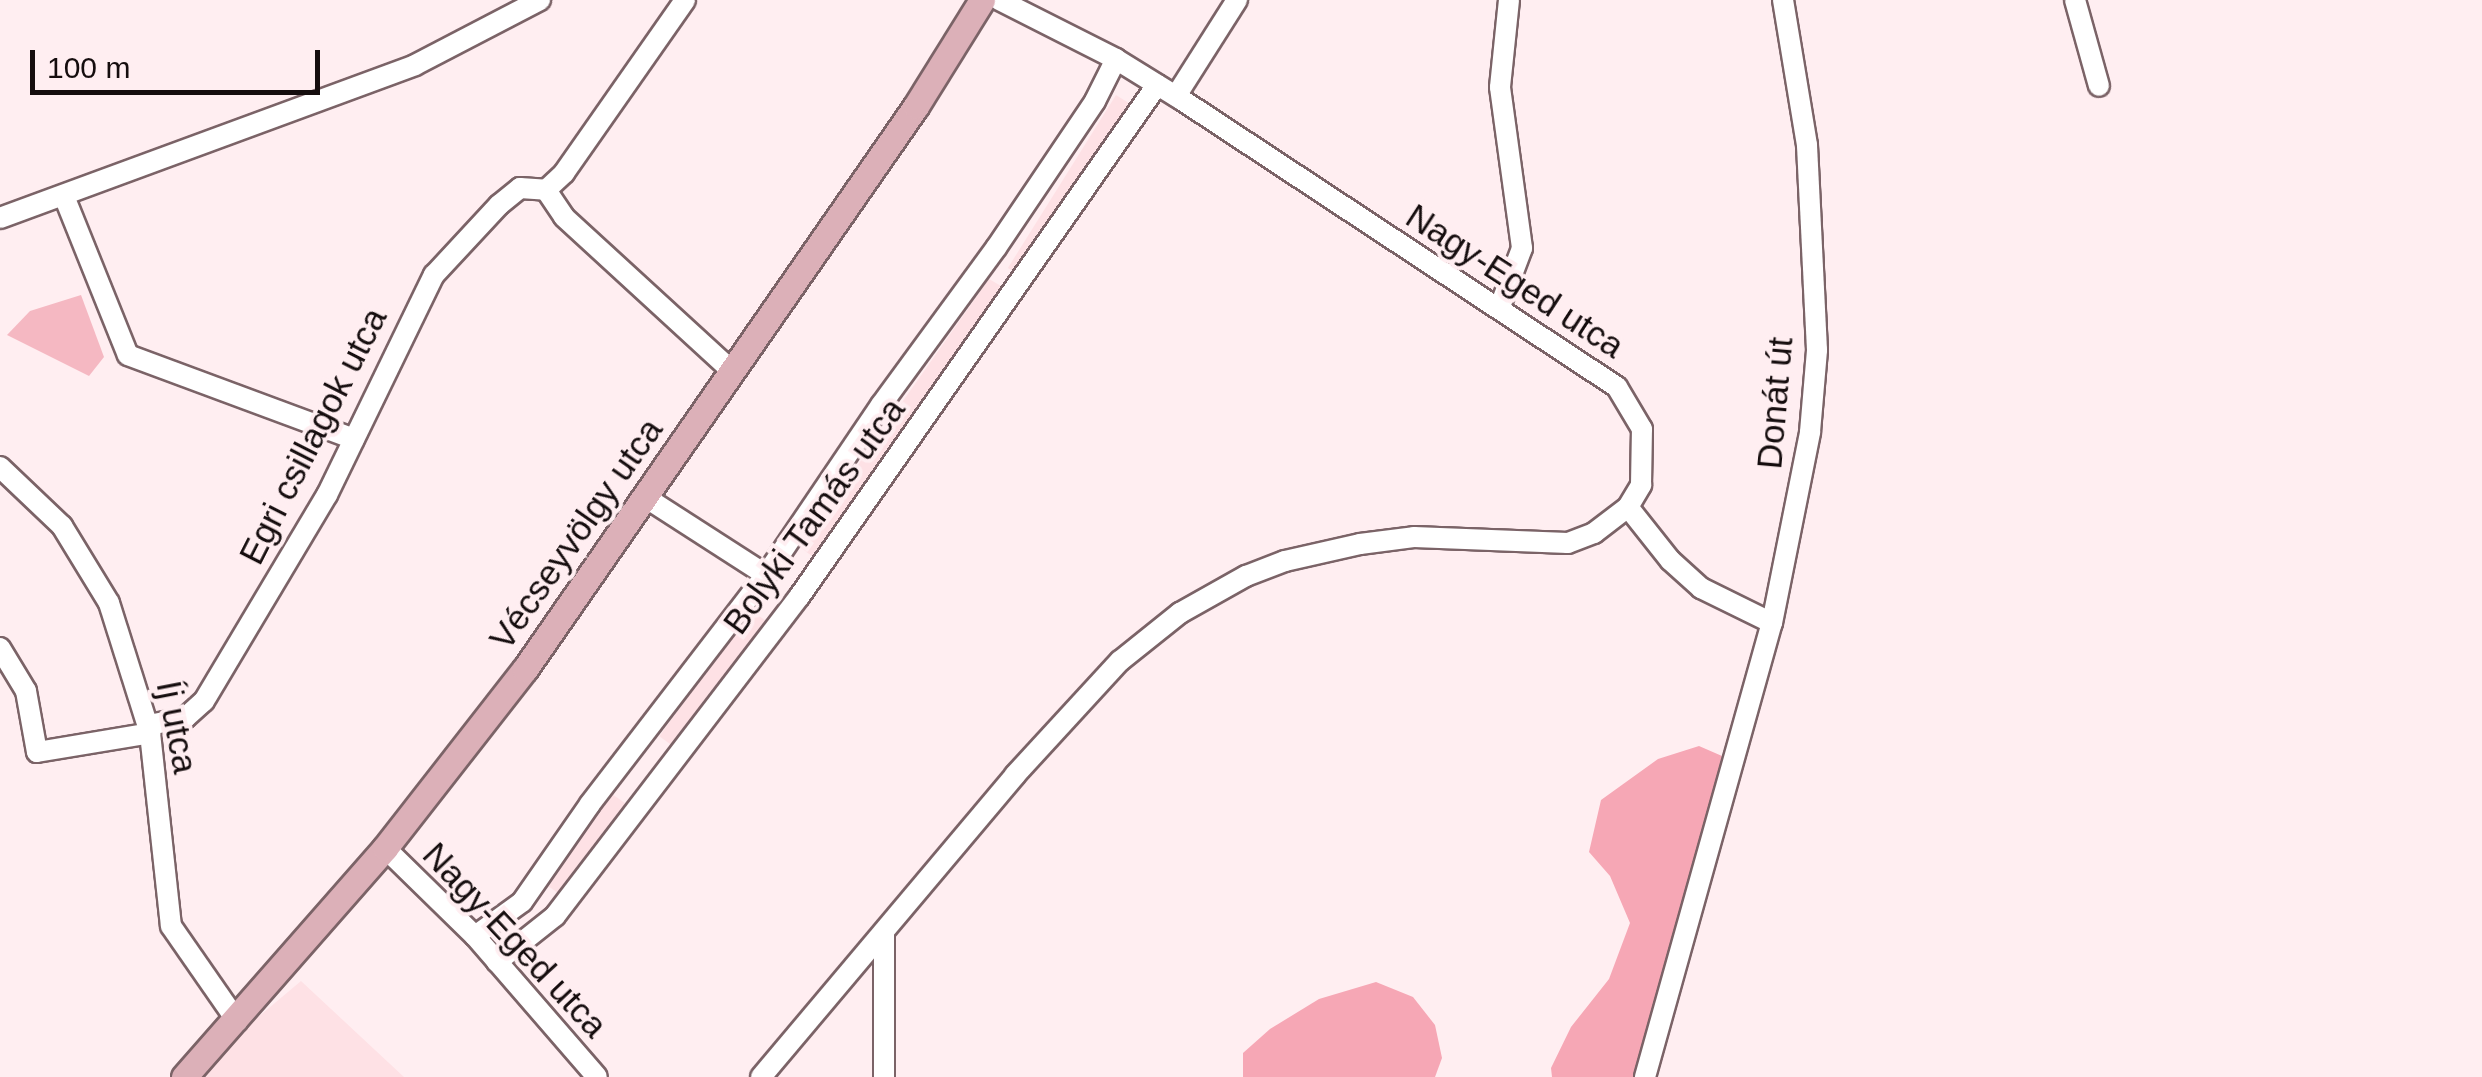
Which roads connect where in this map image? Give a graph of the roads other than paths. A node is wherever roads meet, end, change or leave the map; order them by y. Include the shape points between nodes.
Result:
1 (540, 0) edge
2 (684, 0) edge
3 (982, 0) edge
4 (999, 0) edge
5 (1237, 0) edge
6 (1509, 0) edge
7 (1783, 0) edge
8 (2075, 0) edge
9 (1116, 59) junction
10 (2099, 86) dead end
11 (1166, 91) junction
12 (546, 190) junction
13 (64, 196) junction
14 (0, 218) edge
15 (1499, 309) junction
16 (732, 372) junction
17 (354, 439) junction
18 (0, 468) edge
19 (645, 497) junction
20 (1628, 507) junction
21 (766, 576) junction
22 (1772, 623) junction
23 (0, 648) edge
24 (149, 729) junction
25 (385, 848) junction
26 (884, 932) junction
27 (475, 936) junction
28 (497, 962) junction
29 (236, 1021) junction
30 (184, 1077) edge
31 (597, 1077) edge
32 (761, 1077) edge
33 (884, 1077) edge
34 (1646, 1077) edge

1 - 13 street via 416,65
2 - 12 street
3 - 16 main road, Vécseyvölgy utca
4 - 9 street, Nagy-Eged utca
5 - 11 street, Bolyki Tamás utca
6 - 15 street via 1500,86 1522,248
7 - 22 street, Donát út via 1807,146 1817,350 1810,432
8 - 10 street
9 - 11 street, Nagy-Eged utca
9 - 21 street via 996,248
11 - 15 street, Nagy-Eged utca
11 - 28 street, Bolyki Tamás utca via 799,597 555,916
12 - 16 street via 564,217
12 - 17 street, Egri csillagok utca via 520,188 498,204 434,276
13 - 14 street
13 - 17 street via 128,356
15 - 20 street, Nagy-Eged utca via 1617,387 1632,406 1642,429 1644,468
16 - 19 main road, Vécseyvölgy utca
17 - 24 street, Egri csillagok utca via 204,701 185,718
18 - 24 street, Íj utca via 62,526 110,602
19 - 21 street
19 - 25 main road, Vécseyvölgy utca via 525,669
20 - 22 street via 1701,588
20 - 26 street via 1568,543 1391,539 1285,561 1213,592 1120,661
21 - 27 street via 522,902
22 - 34 street, Donát út
23 - 24 street, Egri csillagok utca via 26,691 36,752
24 - 29 street, Íj utca via 172,926
25 - 27 street, Nagy-Eged utca
25 - 29 main road, Vécseyvölgy utca
26 - 32 street
26 - 33 street
27 - 28 street, Nagy-Eged utca
28 - 31 street, Nagy-Eged utca
29 - 30 main road, Vécseyvölgy utca

